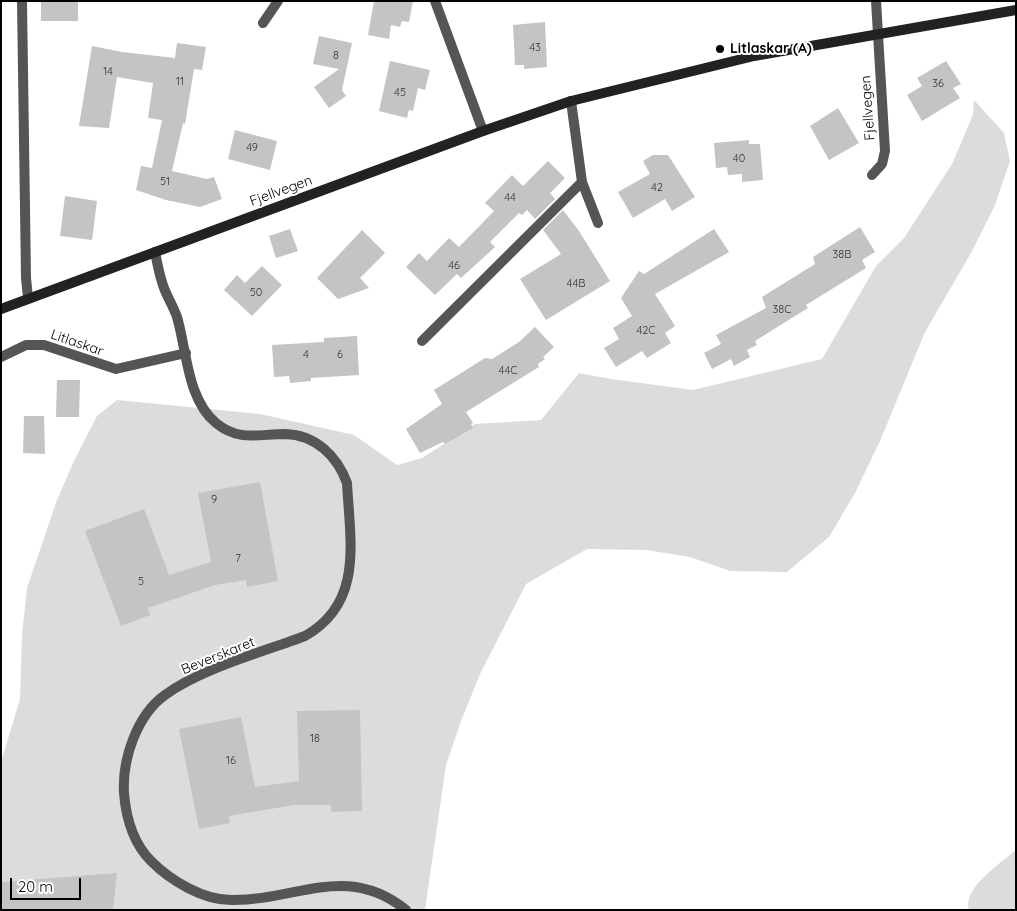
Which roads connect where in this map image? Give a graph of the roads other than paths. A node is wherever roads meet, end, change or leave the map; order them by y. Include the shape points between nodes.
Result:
1 (22, 1) edge
2 (278, 1) edge
3 (435, 1) edge
4 (876, 1) edge
5 (1016, 10) edge
6 (263, 23) dead end
7 (877, 34) junction
8 (571, 101) junction
9 (483, 131) junction
10 (872, 175) dead end
11 (582, 182) junction
12 (598, 223) dead end
13 (155, 252) junction
14 (28, 298) junction
15 (1, 309) edge
16 (422, 341) dead end
17 (186, 353) junction
18 (1, 357) edge
19 (406, 910) edge

1 - 14 street
2 - 6 street
3 - 9 street
4 - 7 street, Fjellvegen
5 - 7 main road, Fjellvegen
7 - 8 main road, Fjellvegen via 736,59
7 - 10 street, Fjellvegen via 885,151 882,164
8 - 9 main road, Fjellvegen
8 - 11 street
9 - 13 main road, Fjellvegen
11 - 12 street
11 - 16 street
13 - 14 main road, Fjellvegen
13 - 17 street, Beverskaret via 162,284 178,318
14 - 15 main road, Fjellvegen
17 - 18 street, Litlaskar via 116,369 44,345 26,345
17 - 19 street, Beverskaret via 199,400 216,423 240,435 298,436 321,446 335,459 347,483 351,557 340,604 316,630 196,677 164,695 145,715 125,767 125,807 130,826 139,847 151,861 169,876 209,896 230,900 259,898 337,884 373,890

